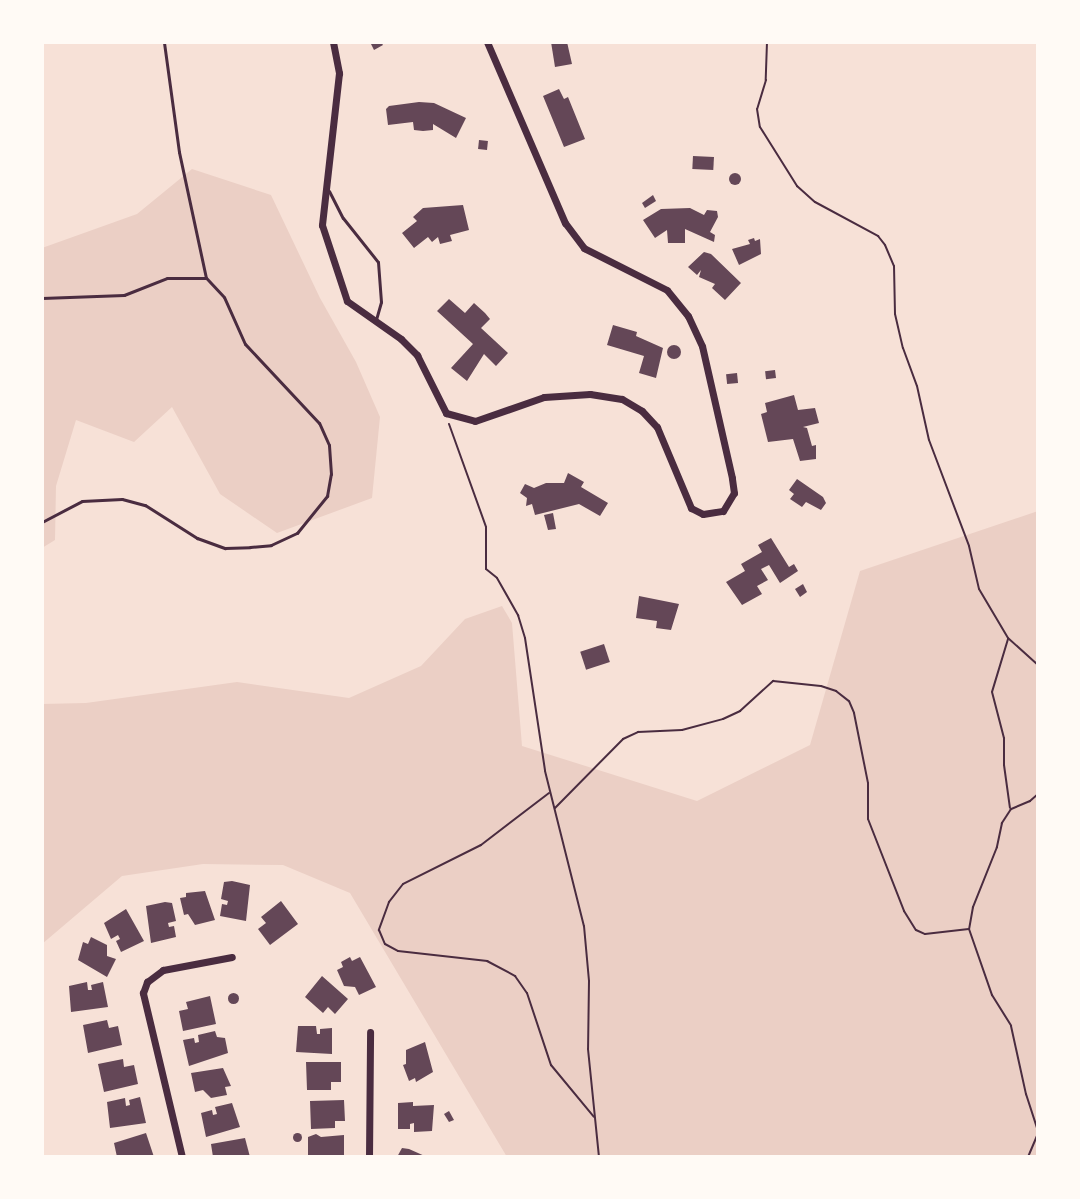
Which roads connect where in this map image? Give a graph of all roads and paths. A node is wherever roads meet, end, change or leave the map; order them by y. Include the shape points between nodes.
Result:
1 (164, 42) edge
2 (333, 42) edge
3 (487, 42) edge
4 (767, 42) edge
5 (327, 188) junction
6 (206, 278) junction
7 (42, 298) edge
8 (375, 320) junction
9 (446, 413) junction
10 (42, 522) edge
11 (1008, 638) junction
12 (1038, 665) edge
13 (550, 792) junction
14 (1038, 794) edge
15 (554, 809) junction
16 (1011, 809) junction
17 (969, 929) junction
18 (232, 957) dead end
19 (370, 1032) dead end
20 (596, 1127) junction
21 (1038, 1133) edge
22 (182, 1157) edge
23 (369, 1157) edge
24 (599, 1157) edge
25 (1028, 1157) edge

1 - 6 lane via 179,152
2 - 5 street via 339,73
3 - 9 street via 565,223 584,248 667,290 688,316 702,346 734,493 717,514 691,508 657,427 632,404 612,396 544,397 475,421
4 - 11 path via 766,80 757,109 760,127 797,186 885,245 897,284 895,314 929,440 969,546 979,589
5 - 8 lane via 378,262 381,302
5 - 8 street via 322,225 347,301
6 - 7 lane via 167,278 124,295
6 - 10 lane via 224,297 245,344 319,423 329,445 327,496 314,517 297,533 271,545 225,548 197,538 145,505 122,499 82,501
8 - 9 street via 417,355
9 - 13 path via 486,527 486,569 497,578 522,627
11 - 12 path
11 - 16 path via 992,692 1004,738
13 - 15 path
13 - 20 path via 481,845 403,884 389,902 379,930 385,944 398,951 487,961 515,976 527,993 551,1065 593,1112
14 - 16 path
15 - 17 path via 623,739 638,732 682,730 723,719 773,681 821,686 849,701 854,713 868,783 868,819 904,911 925,934
15 - 20 path via 584,926
16 - 17 path
17 - 21 path via 992,995 1011,1026
18 - 22 street via 163,970 147,982 143,993
19 - 23 street
20 - 24 path
21 - 25 path

